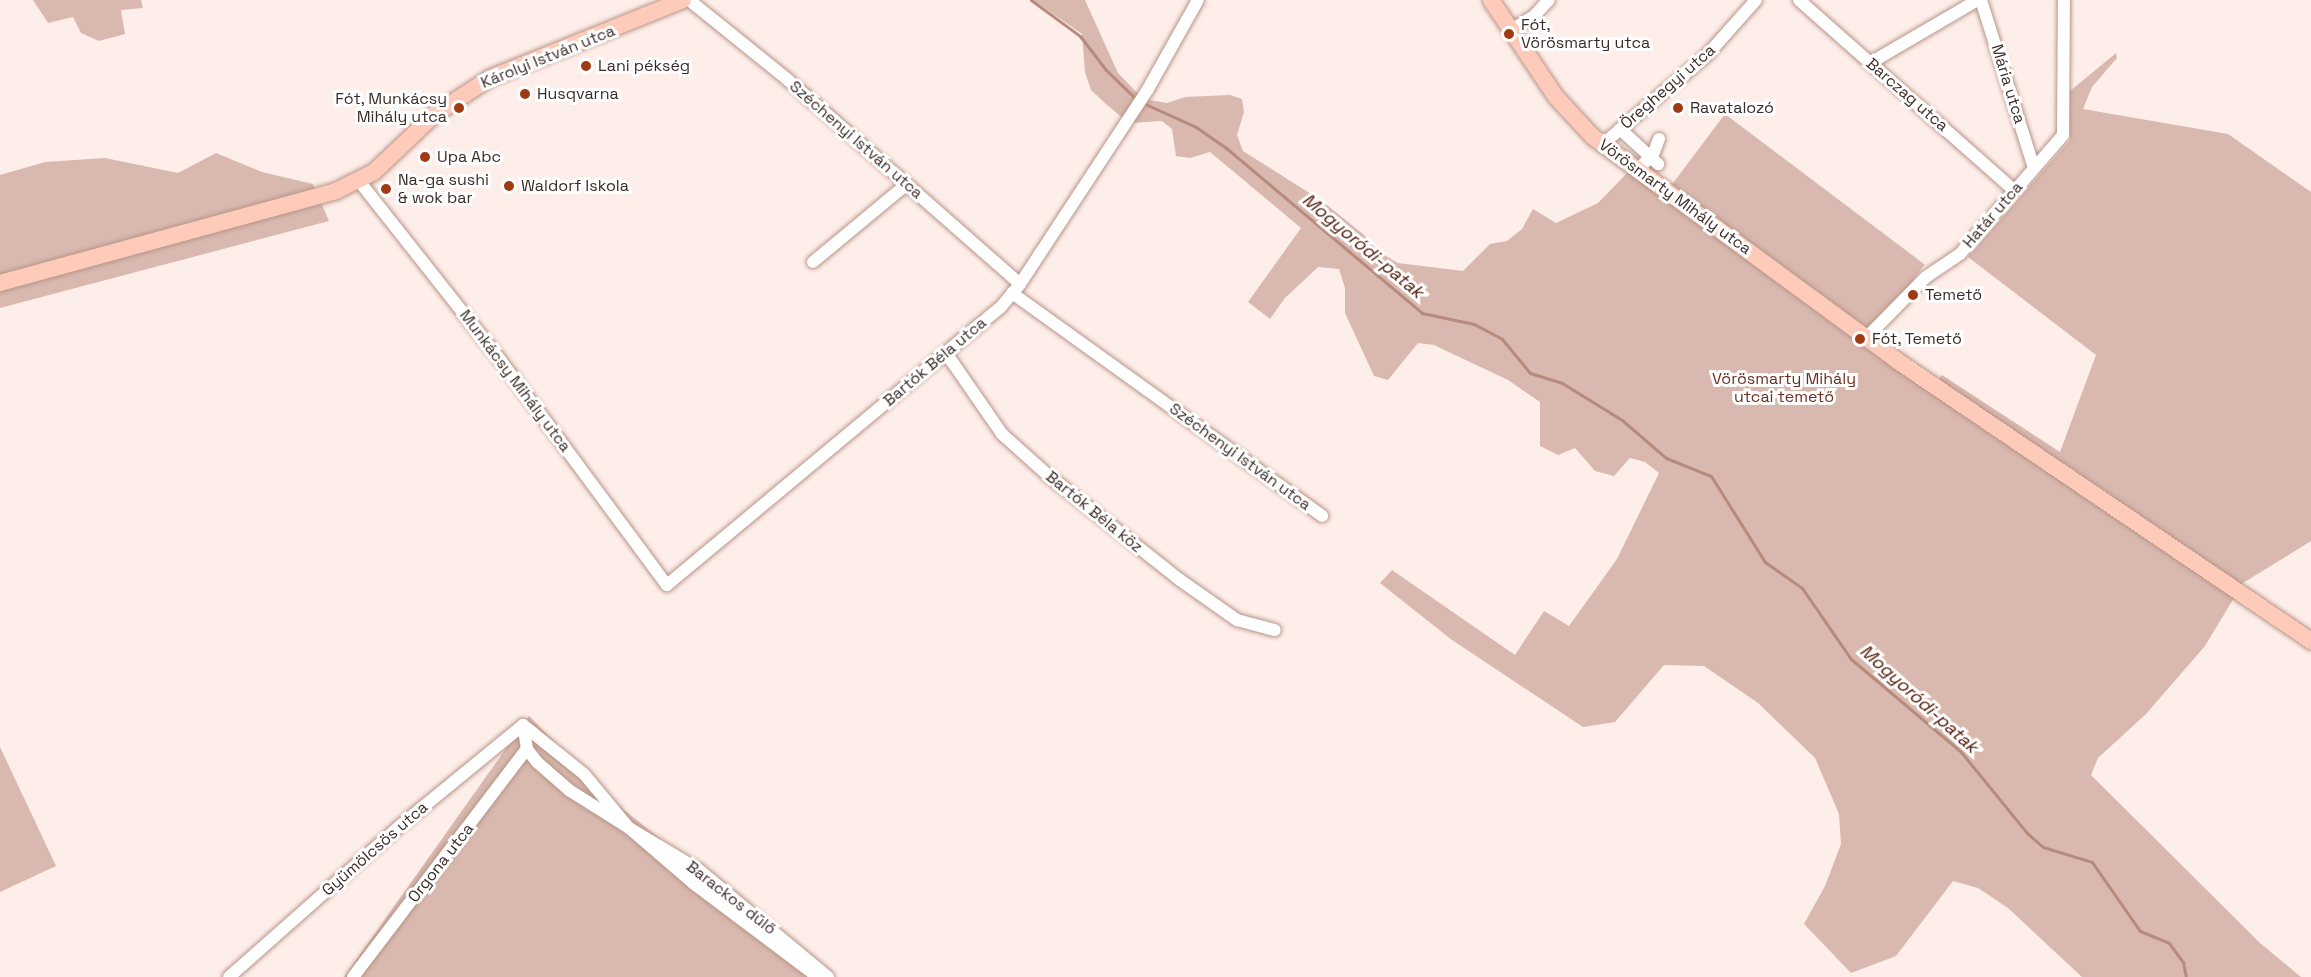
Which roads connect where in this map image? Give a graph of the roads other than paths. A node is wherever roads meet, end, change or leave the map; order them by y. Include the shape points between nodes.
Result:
1 (683, 0) edge
2 (689, 0) edge
3 (1198, 0) edge
4 (1491, 0) edge
5 (1756, 0) edge
6 (1799, 0) edge
7 (1980, 0) edge
8 (2064, 0) edge
9 (1544, 2) edge
10 (1510, 30) junction
11 (1870, 63) junction
12 (1620, 129) junction
13 (1659, 139) dead end
14 (1603, 144) junction
15 (1654, 160) junction
16 (2034, 168) junction
17 (1638, 170) junction
18 (359, 181) junction
19 (907, 184) junction
20 (2014, 190) junction
21 (813, 262) dead end
22 (0, 283) edge
23 (1016, 289) junction
24 (1865, 339) junction
25 (946, 353) junction
26 (1322, 516) dead end
27 (667, 585) joint
28 (1275, 630) dead end
29 (2311, 641) edge
30 (523, 725) junction
31 (527, 749) junction
32 (629, 828) junction
33 (355, 976) edge
34 (229, 977) edge
35 (818, 977) edge
36 (828, 977) edge

1 - 18 main road, Károlyi István utca via 490,78 435,114
2 - 19 street, Széchenyi István utca
3 - 23 street, Bartók Béla utca via 1143,97
4 - 10 main road, Vörösmarty Mihály utca
5 - 12 street, Öreghegyi utca via 1708,54
6 - 11 street, Barczag utca
7 - 11 street
7 - 16 street, Mária utca
8 - 16 street, Határ utca via 2063,135
9 - 10 street
10 - 14 main road, Vörösmarty Mihály utca via 1571,115
11 - 20 street, Barczag utca
12 - 14 street, Öreghegyi utca
12 - 15 street
13 - 15 street
14 - 17 main road, Vörösmarty Mihály utca
15 - 17 street
16 - 20 street, Határ utca
17 - 24 main road, Vörösmarty Mihály utca
18 - 22 main road, Károlyi István utca
18 - 27 street, Munkácsy Mihály utca via 501,361
19 - 21 street
19 - 23 street, Széchenyi István utca
20 - 24 street, Határ utca via 1960,254 1926,277
23 - 25 street, Bartók Béla utca
23 - 26 street, Széchenyi István utca
24 - 29 main road, Vörösmarty Mihály utca
25 - 27 street, Bartók Béla utca
25 - 28 street, Bartók Béla köz via 1002,434 1050,477 1180,580 1238,620
30 - 31 street
30 - 32 street, Barackos dűlő via 584,774
30 - 34 street, Gyümölcsös utca via 401,825
31 - 32 street, Barackos dűlő via 569,790
31 - 33 street, Orgona utca
32 - 35 street, Barackos dűlő via 693,883
32 - 36 street, Barackos dűlő via 724,890

